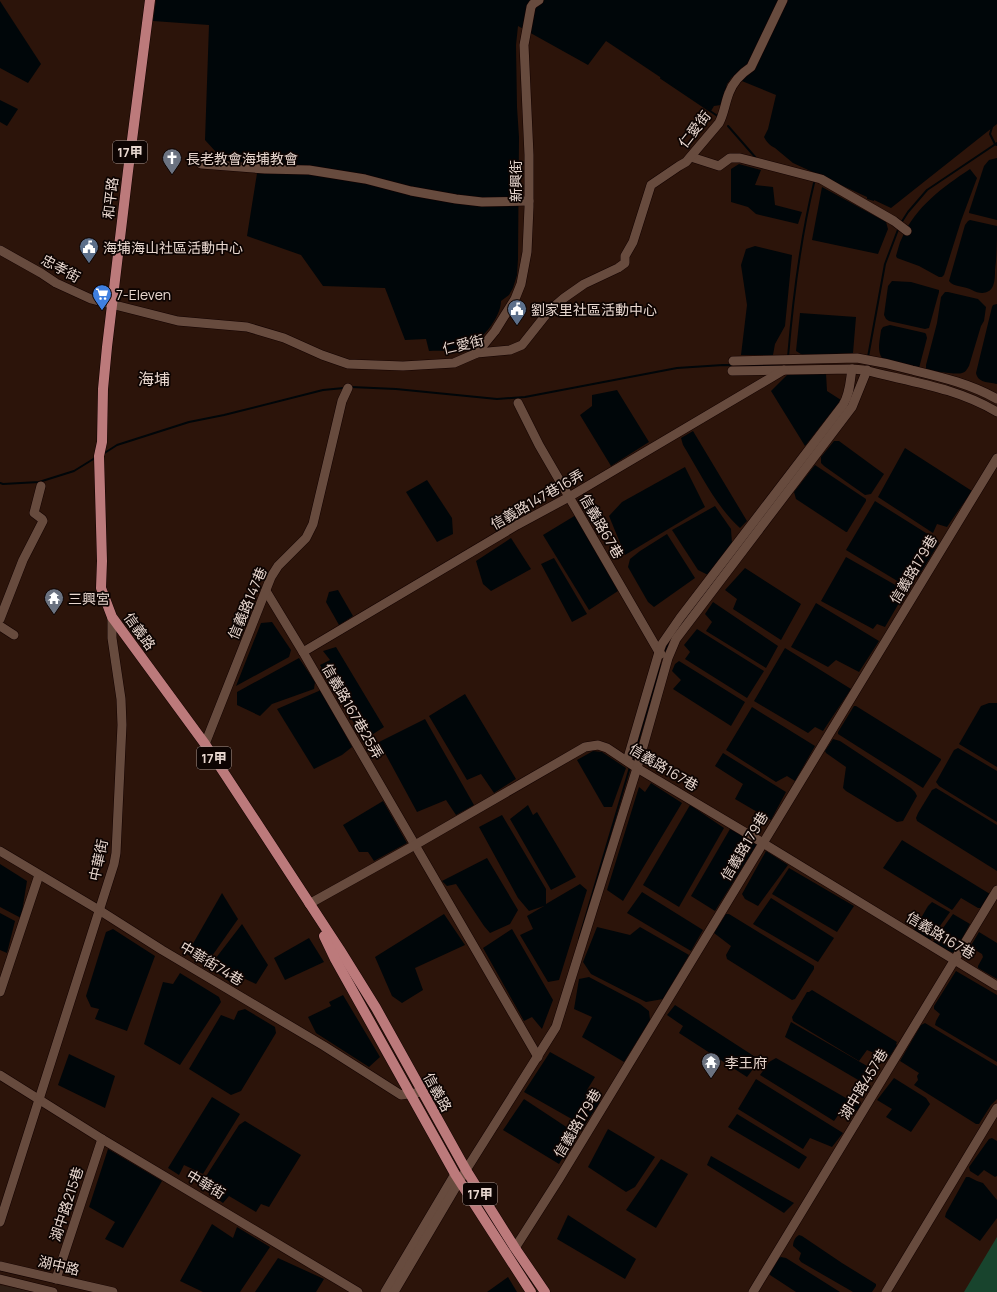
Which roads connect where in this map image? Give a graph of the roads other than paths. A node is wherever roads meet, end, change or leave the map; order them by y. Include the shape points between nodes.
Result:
1 (150, 0) edge
2 (539, 0) edge
3 (782, 0) edge
4 (691, 157) junction
5 (202, 164) dead end
6 (529, 200) junction
7 (904, 228) dead end
8 (0, 250) edge
9 (112, 304) junction
10 (477, 353) junction
11 (733, 361) dead end
12 (860, 369) junction
13 (784, 370) junction
14 (732, 371) dead end
15 (348, 388) dead end
16 (997, 399) edge
17 (518, 403) dead end
18 (997, 412) edge
19 (997, 458) edge
20 (42, 486) dead end
21 (569, 497) junction
22 (266, 591) junction
23 (112, 617) junction
24 (0, 619) edge
25 (0, 626) edge
26 (14, 635) dead end
27 (303, 652) junction
28 (659, 652) junction
29 (668, 658) junction
30 (205, 744) junction
31 (632, 765) junction
32 (763, 843) junction
33 (415, 845) junction
34 (0, 851) edge
35 (39, 875) junction
36 (997, 890) edge
37 (309, 904) junction
38 (99, 910) junction
39 (954, 960) junction
40 (997, 986) edge
41 (0, 992) edge
42 (538, 1056) junction
43 (0, 1075) edge
44 (422, 1092) junction
45 (410, 1094) junction
46 (39, 1100) junction
47 (997, 1108) edge
48 (102, 1139) junction
49 (466, 1170) junction
50 (458, 1178) junction
51 (0, 1222) edge
52 (515, 1248) junction
53 (0, 1266) edge
54 (0, 1279) edge
55 (56, 1279) junction
56 (53, 1292) edge
57 (112, 1292) edge
58 (358, 1292) edge
59 (385, 1292) edge
60 (394, 1292) edge
61 (532, 1292) edge
62 (545, 1292) edge
63 (753, 1292) edge
64 (886, 1292) edge

1 - 9 main road, 和平路 / 17甲
2 - 6 street, 新興街 via 531,7 524,45
3 - 4 street, 仁愛街 via 751,66 743,72 729,92 722,118
4 - 7 street via 719,166 730,158 740,158 821,179
4 - 10 street, 仁愛街 via 651,185 625,263 580,286 564,298 522,345 510,350
5 - 6 street via 309,170 365,179 411,191 482,202
6 - 10 street, 新興街 via 527,252 518,291 495,331
8 - 9 street, 忠孝街 via 56,283 91,299
9 - 10 street, 仁愛街 via 178,321 247,326 348,364 403,366 454,363
9 - 23 main road, 信義路 / 17甲 via 99,459 102,561 100,588
11 - 16 street via 857,358 942,377
12 - 13 street
12 - 18 street via 952,391 981,402
12 - 28 street via 843,405 680,618
12 - 29 street via 852,407 676,639
13 - 14 street
13 - 21 street, 信義路147巷16弄
15 - 22 street, 信義路147巷 via 342,401 313,524 306,538 278,566
17 - 21 street, 信義路67巷
19 - 32 street, 信義路179巷
20 - 24 street via 34,513 43,521 23,560
21 - 27 street, 信義路147巷16弄
21 - 28 street, 信義路67巷
22 - 27 street, 信義路167巷25弄
22 - 30 street, 信義路147巷
23 - 30 main road, 信義路 / 17甲
23 - 38 street, 中華街 via 112,638 121,699 122,744 116,853
25 - 26 street
27 - 33 street, 信義路167巷25弄
28 - 29 street, 信義路67巷
28 - 31 street
29 - 31 street
30 - 37 main road, 信義路 / 17甲
31 - 32 street, 信義路167巷
31 - 33 street, 信義路167巷 via 607,748 598,745 585,747
31 - 42 street via 556,1027
32 - 39 street, 信義路167巷
32 - 52 street, 信義路179巷
33 - 37 street, 信義路167巷
33 - 42 street, 信義路167巷25弄
34 - 35 street, 中華街74巷
35 - 38 street, 中華街74巷
35 - 41 street
36 - 39 street, 湖中路457巷
37 - 44 main road, 信義路 / 17甲 via 376,1008
37 - 45 main road, 信義路 / 17甲 via 335,959
38 - 45 street, 中華街74巷 via 401,1095
38 - 46 street, 中華街
39 - 40 street, 信義路167巷
39 - 63 street, 湖中路457巷
42 - 49 street
43 - 46 street, 中華街
44 - 45 street
44 - 49 main road, 信義路 / 17甲
45 - 50 main road, 信義路 / 17甲
46 - 48 street, 中華街
46 - 51 street, 中華街
47 - 64 street
48 - 55 street, 湖中路215巷
48 - 58 street, 中華街
49 - 50 street
49 - 52 main road, 信義路 / 17甲
50 - 59 street
50 - 60 street
50 - 61 main road, 信義路 / 17甲
52 - 62 main road, 信義路 / 17甲
53 - 55 street, 湖中路
54 - 56 street, 湖中路
55 - 57 street, 湖中路

